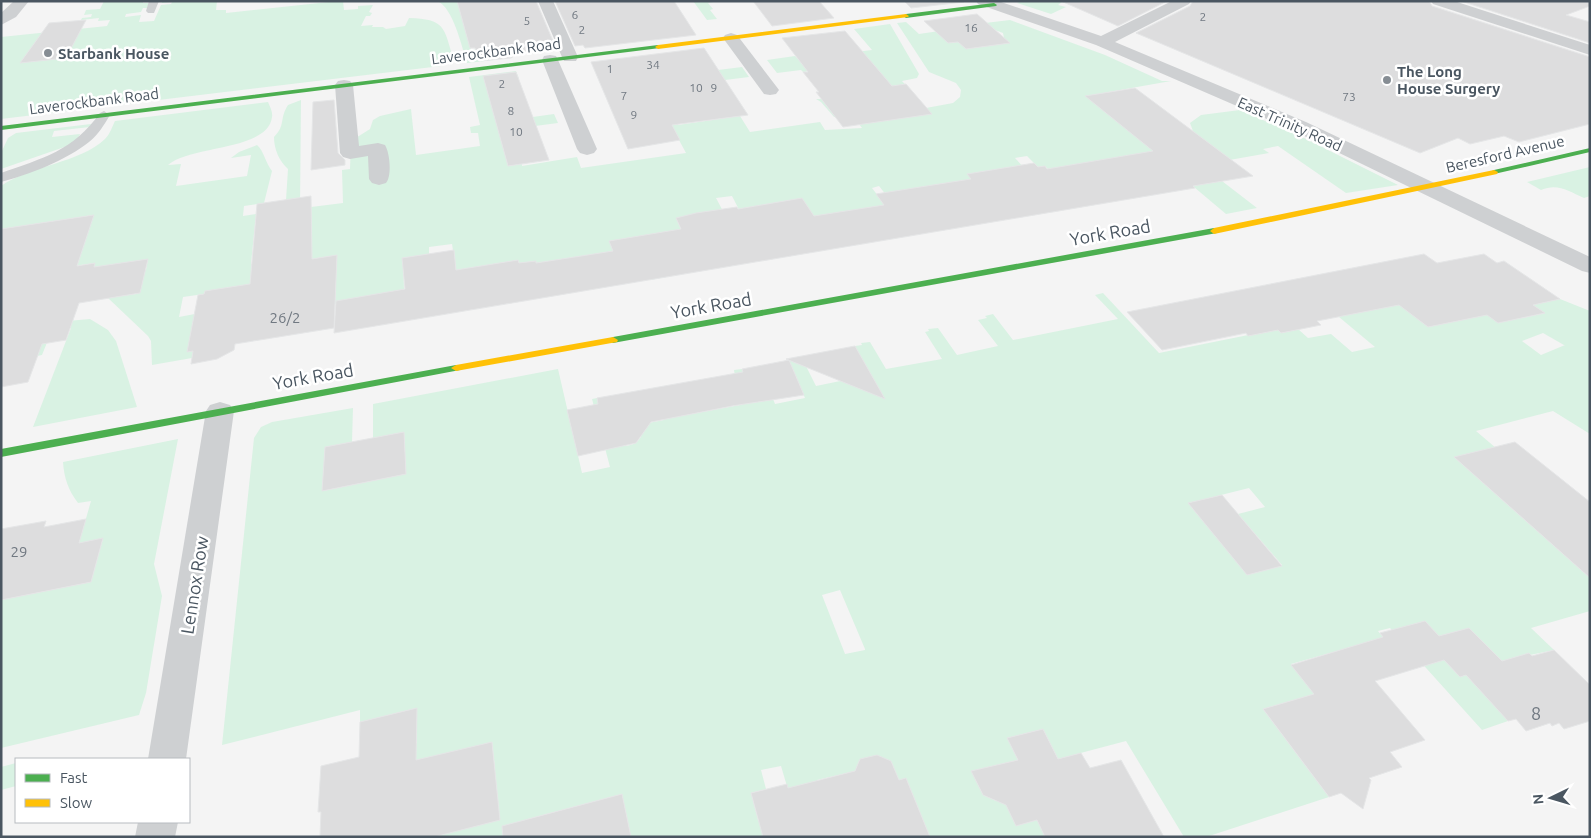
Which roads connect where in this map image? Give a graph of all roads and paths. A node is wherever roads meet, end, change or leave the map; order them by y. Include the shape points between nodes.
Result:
1 (22, 1) edge
2 (545, 1) edge
3 (1184, 1) edge
4 (1438, 1) edge
5 (988, 3) edge
6 (1, 20) edge
7 (731, 38) junction
8 (1102, 42) junction
9 (1590, 50) edge
10 (570, 57) junction
11 (550, 60) junction
12 (344, 86) junction
13 (770, 90) dead end
14 (104, 115) junction
15 (1, 128) edge
16 (586, 149) dead end
17 (1590, 150) edge
18 (1, 178) edge
19 (379, 179) dead end
20 (1427, 187) junction
21 (1590, 266) edge
22 (220, 411) junction
23 (1, 453) edge
24 (167, 758) edge
25 (158, 823) edge
26 (155, 837) edge

1 - 6 street
2 - 10 street
3 - 8 street
4 - 9 street
5 - 7 street, Laverockbank Road
5 - 8 street, East Trinity Road
7 - 10 street, Laverockbank Road
7 - 13 street
8 - 20 street, East Trinity Road via 1299,126
10 - 11 street, Laverockbank Road
11 - 12 street, Laverockbank Road
11 - 16 street
12 - 14 street, Laverockbank Road
12 - 19 street via 350,152 378,149
14 - 15 street, Laverockbank Road
14 - 18 lane via 80,145
17 - 20 street, Beresford Avenue
20 - 21 street, East Trinity Road
20 - 22 street, York Road via 1213,231
22 - 23 street, York Road
22 - 24 street, Lennox Row
25 - 26 street

